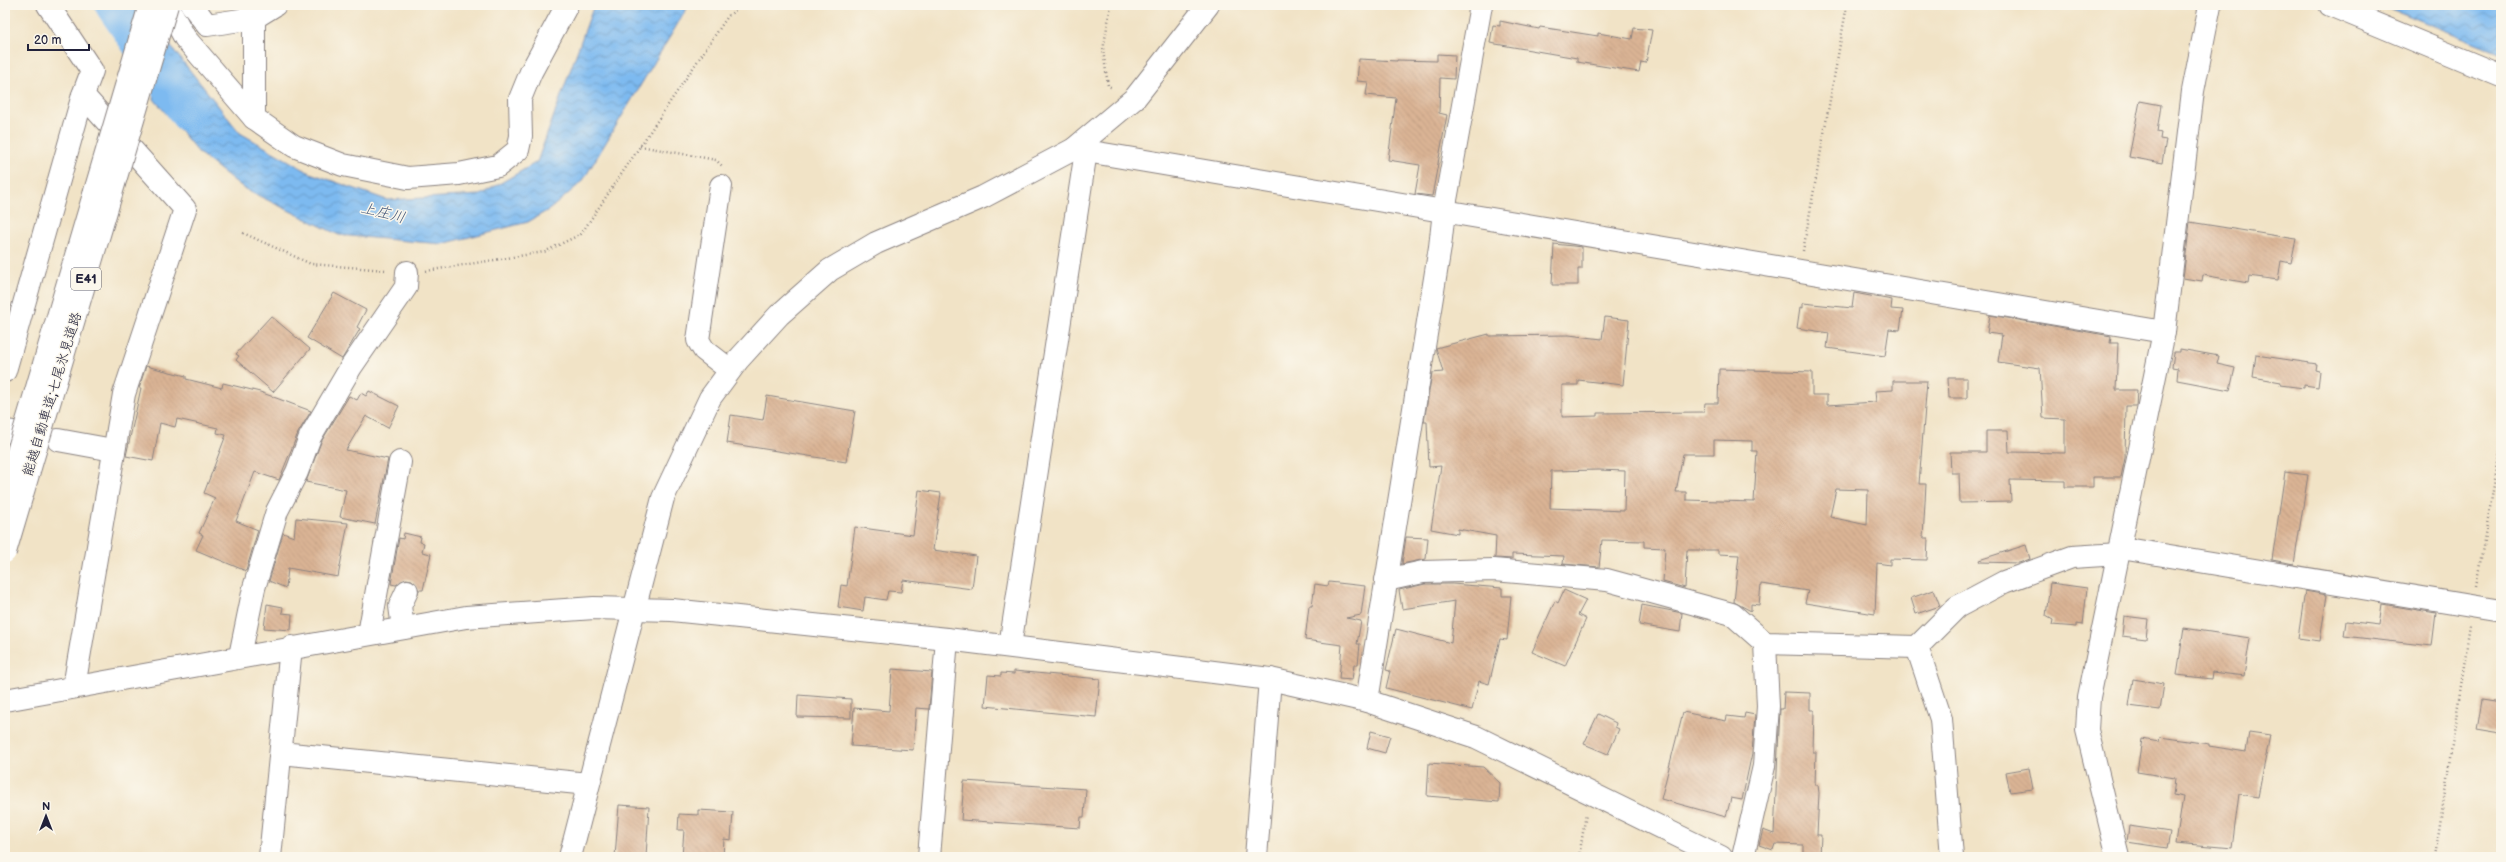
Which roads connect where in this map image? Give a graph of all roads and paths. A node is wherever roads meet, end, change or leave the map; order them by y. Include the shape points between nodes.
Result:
1 (48, 5) edge
2 (150, 5) edge
3 (167, 5) edge
4 (192, 5) edge
5 (275, 5) edge
6 (567, 5) edge
7 (742, 5) edge
8 (1111, 5) edge
9 (1208, 5) edge
10 (1481, 5) edge
11 (1847, 5) edge
12 (2210, 5) edge
13 (2330, 5) edge
14 (254, 18) junction
15 (2501, 76) edge
16 (83, 95) junction
17 (1135, 98) junction
18 (254, 118) junction
19 (640, 146) junction
20 (1080, 150) junction
21 (721, 186) joint
22 (1444, 211) junction
23 (243, 233) dead end
24 (1800, 271) junction
25 (407, 272) junction
26 (2164, 332) junction
27 (730, 370) junction
28 (5, 371) edge
29 (58, 440) dead end
30 (2501, 446) edge
31 (113, 450) junction
32 (400, 462) dead end
33 (5, 496) edge
34 (2120, 551) junction
35 (5, 552) edge
36 (1386, 580) junction
37 (407, 591) dead end
38 (636, 608) junction
39 (2472, 608) junction
40 (2501, 611) edge
41 (403, 628) junction
42 (369, 634) junction
43 (947, 638) junction
44 (1765, 643) junction
45 (1010, 646) junction
46 (291, 647) junction
47 (1917, 647) junction
48 (240, 656) junction
49 (1270, 679) junction
50 (74, 687) junction
51 (5, 700) edge
52 (1367, 701) junction
53 (281, 753) junction
54 (588, 784) junction
55 (1590, 791) junction
56 (270, 857) edge
57 (570, 857) edge
58 (929, 857) edge
59 (1256, 857) edge
60 (1579, 857) edge
61 (1721, 857) edge
62 (1743, 857) edge
63 (1952, 857) edge
64 (2118, 857) edge
65 (2435, 857) edge

1 - 16 main road via 92,71
2 - 33 main road, 能越自動車道;七尾氷見道路 / E41, bridge
3 - 18 main road via 185,38
3 - 35 main road, 能越自動車道;七尾氷見道路 / E41, bridge
4 - 14 main road via 207,25
5 - 14 main road
6 - 18 main road via 531,72 520,99 521,136 518,150 498,166 459,174 408,178 357,168 294,146
7 - 19 path via 728,16
8 - 17 path via 1103,50 1108,86
9 - 17 main road
10 - 22 main road
11 - 24 path
12 - 26 main road via 2193,90
13 - 15 main road
14 - 18 main road
16 - 28 main road
16 - 31 main road via 184,210 124,394
17 - 20 main road
19 - 21 path via 716,160 721,164 723,171
19 - 25 path via 581,234 544,252 415,273
20 - 22 main road
20 - 27 main road via 983,197 876,243 830,270 779,315
20 - 45 main road
21 - 27 main road via 698,340 704,350
22 - 24 main road
22 - 36 main road
23 - 25 path via 311,264
24 - 26 main road
25 - 48 main road via 406,287 351,367 310,437 297,472 277,511 254,588
26 - 34 main road
27 - 38 main road via 710,398 663,498
29 - 31 main road
30 - 39 path
31 - 50 main road
32 - 42 main road
34 - 39 main road
34 - 47 main road via 2072,557 2004,582 1957,607
34 - 64 main road via 2089,697 2087,730
36 - 44 main road via 1423,572 1494,570 1607,580 1732,614
36 - 52 main road
37 - 41 main road via 400,606
38 - 41 main road via 466,617
38 - 43 main road
38 - 54 main road
39 - 40 main road
39 - 65 path
41 - 42 main road
42 - 46 main road
43 - 45 main road
43 - 58 main road
44 - 47 main road
44 - 62 main road via 1768,706 1764,766
45 - 49 main road
46 - 48 main road
46 - 53 main road
47 - 63 main road via 1942,719
48 - 50 main road
49 - 52 main road
49 - 59 main road
50 - 51 main road
52 - 55 main road via 1476,737
53 - 54 main road
53 - 56 main road
54 - 57 main road
55 - 60 path
55 - 61 main road

